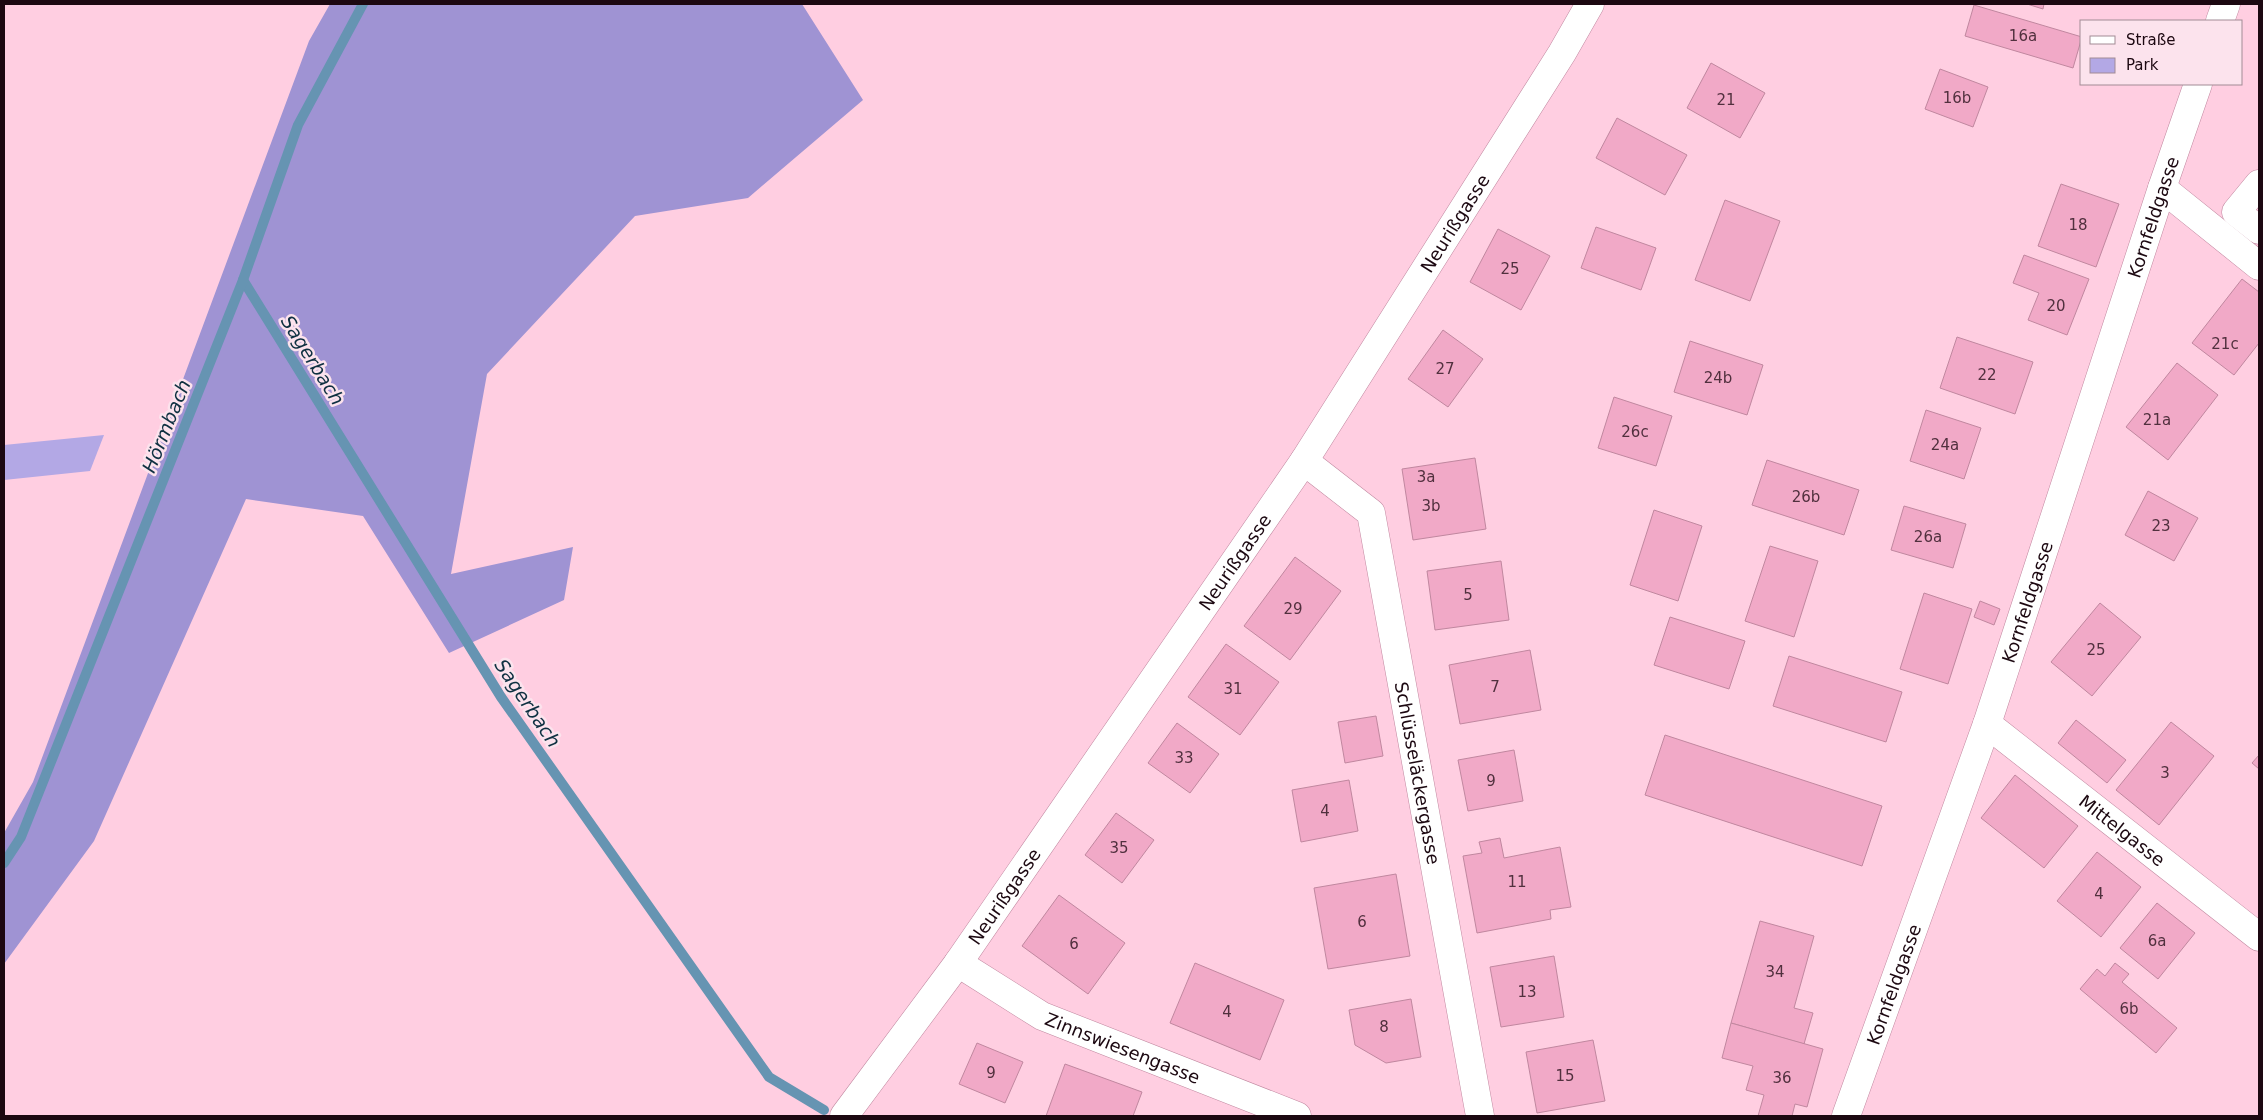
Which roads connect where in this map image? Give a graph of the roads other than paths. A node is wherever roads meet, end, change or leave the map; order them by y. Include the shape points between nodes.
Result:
1 (1590, 4) edge
2 (2226, 4) edge
3 (2220, 20) edge
4 (2198, 85) edge
5 (2259, 184) edge
6 (2162, 188) junction
7 (2259, 230) edge
8 (2259, 266) edge
9 (1304, 461) junction
10 (1987, 724) junction
11 (2259, 937) edge
12 (958, 963) junction
13 (849, 1110) edge
14 (1297, 1116) edge
15 (1480, 1116) edge
16 (1846, 1116) edge

1 - 9 street, Neurißgasse
2 - 3 street
4 - 6 street, Kornfeldgasse
5 - 7 street via 2236,212
6 - 8 street
6 - 10 street, Kornfeldgasse
9 - 12 street, Neurißgasse
9 - 15 street, Schlüsseläckergasse via 1371,513
10 - 11 street, Mittelgasse
10 - 16 street, Kornfeldgasse
12 - 13 street, Neurißgasse
12 - 14 street, Zinnswiesengasse via 1042,1016

